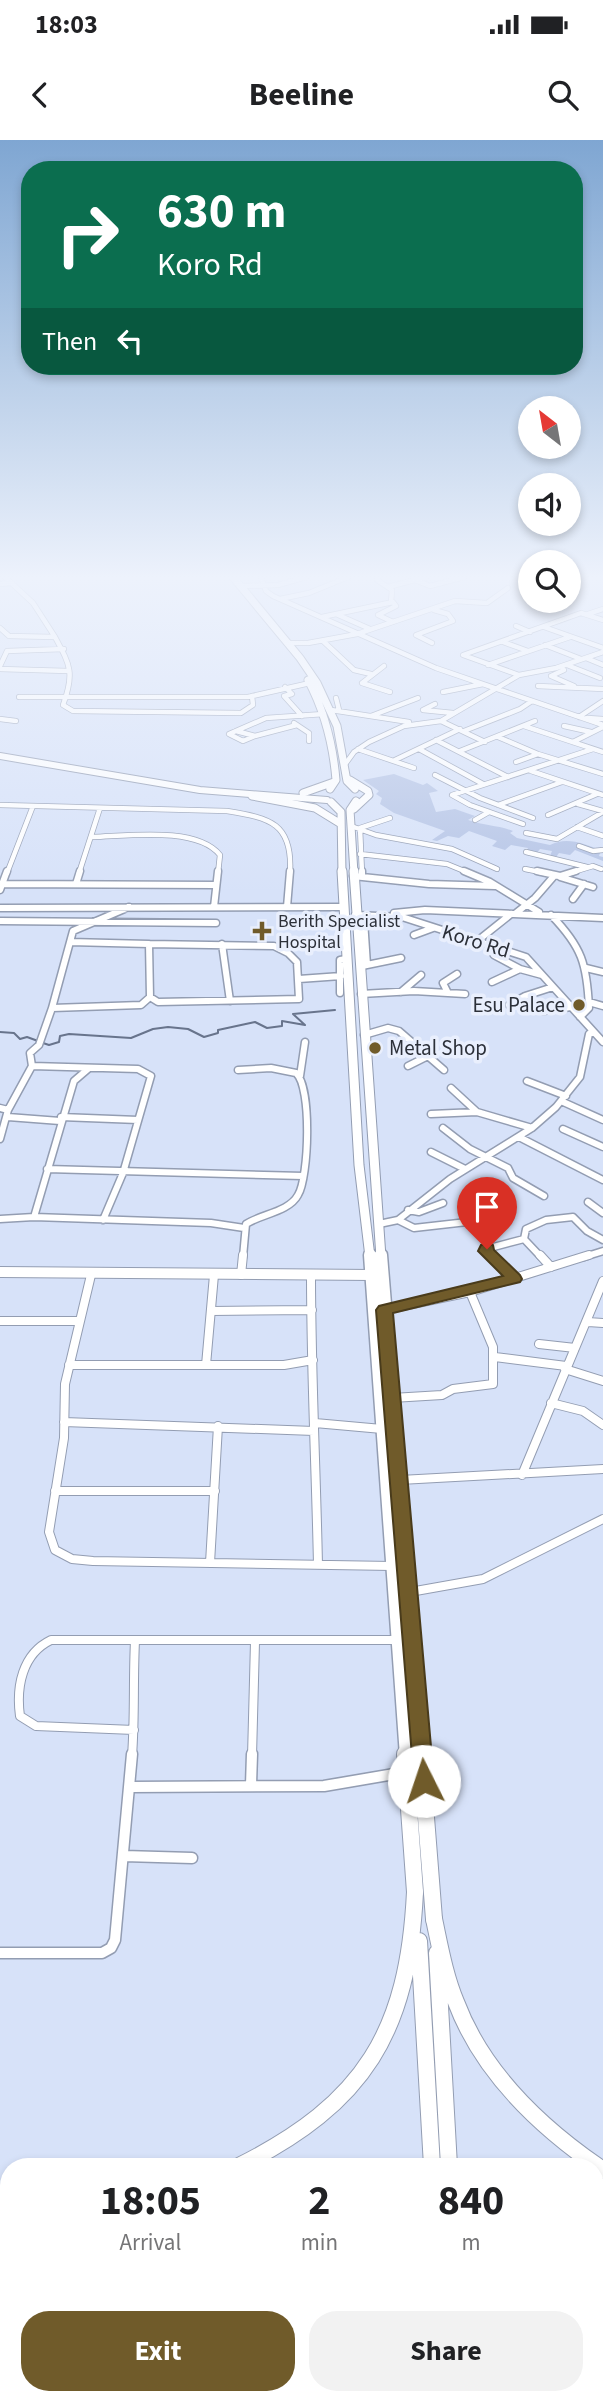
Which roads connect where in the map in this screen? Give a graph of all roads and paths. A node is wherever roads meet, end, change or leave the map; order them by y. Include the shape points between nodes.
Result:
1 (69, 683) edge
2 (310, 683) joint
3 (317, 683) edge
4 (362, 683) edge
5 (479, 683) edge
6 (508, 683) edge
7 (568, 683) edge
8 (588, 683) edge
9 (483, 684) junction
10 (538, 686) dead end
11 (285, 687) junction
12 (581, 688) junction
13 (589, 688) junction
14 (498, 689) junction
15 (603, 689) edge
16 (390, 692) dead end
17 (443, 692) dead end
18 (252, 696) junction
19 (19, 697) dead end
20 (66, 697) junction
21 (336, 698) dead end
22 (418, 698) dead end
23 (532, 701) junction
24 (603, 701) edge
25 (435, 704) dead end
26 (331, 711) junction
27 (454, 713) junction
28 (603, 713) edge
29 (282, 716) junction
30 (302, 716) junction
31 (371, 716) junction
32 (582, 718) junction
33 (600, 718) edge
34 (0, 719) edge
35 (441, 721) junction
36 (535, 721) dead end
37 (16, 722) dead end
38 (424, 723) junction
39 (296, 724) junction
40 (524, 726) junction
41 (564, 726) dead end
42 (603, 726) edge
43 (462, 730) junction
44 (236, 731) junction
45 (591, 733) junction
46 (255, 736) junction
47 (498, 737) junction
48 (436, 740) junction
49 (243, 741) junction
50 (309, 741) dead end
51 (485, 742) junction
52 (573, 742) junction
53 (251, 747) dead end
54 (358, 749) junction
55 (419, 749) junction
56 (593, 749) junction
57 (460, 751) junction
58 (603, 752) edge
59 (0, 754) edge
60 (538, 754) junction
61 (395, 760) junction
62 (564, 760) junction
63 (516, 762) dead end
64 (346, 763) junction
65 (414, 768) dead end
66 (530, 771) junction
67 (603, 774) edge
68 (435, 775) dead end
69 (508, 777) junction
70 (347, 778) junction
71 (336, 780) junction
72 (562, 782) junction
73 (483, 784) junction
74 (464, 790) junction
75 (303, 793) junction
76 (329, 795) junction
77 (356, 795) junction
78 (600, 795) edge
79 (252, 796) junction
80 (578, 803) junction
81 (0, 805) edge
82 (497, 805) junction
83 (33, 806) junction
84 (100, 808) junction
85 (489, 812) junction
86 (603, 812) edge
87 (350, 814) junction
88 (548, 815) dead end
89 (390, 818) dead end
90 (533, 818) dead end
91 (475, 820) dead end
92 (523, 824) dead end
93 (351, 826) junction
94 (578, 827) junction
95 (526, 833) dead end
96 (603, 836) edge
97 (93, 837) junction
98 (579, 846) dead end
99 (603, 850) edge
100 (526, 852) dead end
101 (360, 854) junction
102 (588, 867) junction
103 (497, 869) dead end
104 (525, 869) dead end
105 (601, 869) dead end
106 (358, 876) junction
107 (557, 876) junction
108 (76, 884) junction
109 (584, 884) junction
110 (216, 885) junction
111 (496, 886) junction
112 (1, 887) edge
113 (593, 887) dead end
114 (573, 900) dead end
115 (526, 905) junction
116 (288, 906) junction
117 (129, 907) junction
118 (214, 907) junction
119 (343, 907) junction
120 (0, 908) edge
121 (514, 913) junction
122 (391, 914) junction
123 (548, 915) junction
124 (402, 917) junction
125 (603, 918) edge
126 (0, 921) edge
127 (358, 921) junction
128 (64, 922) junction
129 (89, 922) junction
130 (216, 923) dead end
131 (433, 928) junction
132 (73, 931) junction
133 (414, 934) dead end
134 (70, 942) junction
135 (476, 942) junction
136 (149, 943) junction
137 (222, 944) junction
138 (488, 946) junction
139 (346, 958) junction
140 (401, 958) dead end
141 (363, 965) junction
142 (586, 968) junction
143 (520, 969) junction
144 (603, 972) edge
145 (457, 974) dead end
146 (421, 975) dead end
147 (543, 975) junction
148 (341, 976) junction
149 (299, 979) junction
150 (492, 982) dead end
151 (553, 987) junction
152 (447, 991) junction
153 (340, 993) dead end
154 (401, 993) junction
155 (465, 993) dead end
156 (360, 994) junction
157 (150, 997) junction
158 (230, 1001) junction
159 (589, 1002) junction
160 (163, 1003) junction
161 (141, 1005) junction
162 (509, 1005) dead end
163 (603, 1006) edge
164 (571, 1007) junction
165 (52, 1008) junction
166 (543, 1011) dead end
167 (580, 1017) junction
168 (597, 1033) edge
169 (364, 1035) junction
170 (305, 1042) dead end
171 (603, 1042) edge
172 (428, 1056) junction
173 (32, 1066) junction
174 (408, 1066) dead end
175 (90, 1068) junction
176 (238, 1069) dead end
177 (444, 1069) dead end
178 (300, 1076) junction
179 (527, 1081) dead end
180 (451, 1088) dead end
181 (564, 1098) junction
182 (0, 1108) edge
183 (477, 1112) junction
184 (8, 1114) junction
185 (431, 1114) dead end
186 (61, 1119) junction
187 (138, 1120) junction
188 (603, 1120) edge
189 (443, 1128) dead end
190 (532, 1128) junction
191 (563, 1129) dead end
192 (519, 1137) junction
193 (0, 1139) edge
194 (603, 1147) edge
195 (431, 1152) dead end
196 (485, 1156) junction
197 (47, 1169) junction
198 (465, 1169) junction
199 (123, 1173) junction
200 (303, 1175) junction
201 (603, 1180) edge
202 (544, 1196) dead end
203 (588, 1202) dead end
204 (443, 1203) dead end
205 (408, 1210) junction
206 (603, 1213) edge
207 (34, 1217) junction
208 (0, 1219) edge
209 (103, 1220) junction
210 (398, 1220) junction
211 (467, 1222) dead end
212 (379, 1224) junction
213 (244, 1228) junction
214 (524, 1239) junction
215 (603, 1240) edge
216 (603, 1251) edge
217 (551, 1267) junction
218 (0, 1272) edge
219 (91, 1275) junction
220 (214, 1275) junction
221 (241, 1275) junction
222 (311, 1275) junction
223 (372, 1275) junction
224 (514, 1279) junction
225 (603, 1281) edge
226 (470, 1292) junction
227 (312, 1310) junction
228 (384, 1310) junction
229 (211, 1311) junction
230 (0, 1321) edge
231 (80, 1321) junction
232 (588, 1322) junction
233 (603, 1323) edge
234 (538, 1344) dead end
235 (575, 1348) junction
236 (495, 1357) junction
237 (313, 1360) junction
238 (69, 1365) junction
239 (206, 1365) junction
240 (565, 1368) junction
241 (603, 1381) edge
242 (392, 1398) junction
243 (551, 1404) junction
244 (64, 1422) junction
245 (603, 1425) edge
246 (218, 1426) junction
247 (314, 1427) junction
248 (382, 1429) junction
249 (603, 1469) edge
250 (522, 1475) junction
251 (400, 1480) junction
252 (55, 1491) junction
253 (215, 1491) junction
254 (603, 1519) edge
255 (210, 1563) junction
256 (318, 1564) junction
257 (392, 1566) junction
258 (410, 1591) junction
259 (398, 1640) junction
260 (135, 1641) junction
261 (256, 1642) junction
262 (134, 1730) junction
263 (406, 1772) junction
264 (251, 1785) junction
265 (131, 1787) junction
266 (124, 1856) junction
267 (191, 1858) dead end
268 (415, 1892) junction
269 (434, 1919) junction
270 (0, 1953) edge
271 (255, 2158) edge
272 (432, 2158) edge
273 (449, 2158) edge
274 (587, 2158) edge

1 - 20 street
2 - 11 street
2 - 26 main road
3 - 26 main road
4 - 16 street
5 - 9 street
6 - 14 street
7 - 12 street
8 - 13 street
9 - 14 street
9 - 17 street
10 - 12 street
11 - 18 street
11 - 30 street via 292,694 284,696
12 - 13 street
13 - 15 street
14 - 23 street
14 - 27 street
18 - 20 street
18 - 20 street via 250,709 226,714 73,711 63,705
19 - 20 street
21 - 26 street
22 - 31 street
23 - 32 street
23 - 43 street
24 - 32 street
25 - 27 street via 423,710
26 - 30 street
26 - 31 street
26 - 64 main road
26 - 71 main road
27 - 35 street
28 - 33 street
29 - 30 street
29 - 39 street
29 - 44 street
31 - 38 street
32 - 33 street
32 - 42 street
34 - 37 street
35 - 38 street
35 - 43 street
36 - 40 street
38 - 54 street via 404,726
39 - 46 street
39 - 50 street via 309,733
40 - 47 street
40 - 52 street
41 - 45 street
42 - 45 street
43 - 48 street
43 - 51 street
44 - 46 street
44 - 49 street via 229,734
45 - 52 street
46 - 49 street
47 - 51 street
47 - 60 street
48 - 55 street
48 - 57 street
49 - 53 street
51 - 57 street
52 - 56 street
54 - 61 street
54 - 64 street
55 - 61 street
55 - 73 street
56 - 58 street
56 - 62 street
57 - 69 street
59 - 75 main road via 207,787
59 - 79 main road
60 - 62 street
60 - 63 street
61 - 65 street
62 - 66 street
62 - 67 street
64 - 70 main road
66 - 69 street
66 - 72 street
68 - 74 street
69 - 73 street
70 - 77 main road
70 - 87 main road via 369,795
71 - 75 main road
71 - 76 main road
72 - 78 street
72 - 82 street
73 - 74 street
74 - 82 street
74 - 85 street via 452,796
75 - 76 main road
76 - 77 main road
76 - 77 main road via 344,803
76 - 79 main road
76 - 93 main road
77 - 87 main road
78 - 80 street
79 - 93 main road via 315,808
80 - 86 street
80 - 88 street
81 - 83 street
82 - 90 street
83 - 84 street
83 - 112 street
84 - 97 street
84 - 116 street via 227,811 274,823 291,843
85 - 91 street
85 - 92 street
86 - 94 street
87 - 93 main road
89 - 93 street
93 - 101 street
93 - 103 street via 454,850
93 - 106 main road
93 - 119 main road
94 - 95 street via 555,839
94 - 96 street
97 - 108 street
97 - 110 street via 181,837 208,842 220,855
98 - 99 street
100 - 102 street
101 - 106 street
101 - 111 street via 444,863
102 - 105 street
102 - 107 street
104 - 107 street
106 - 111 street
106 - 127 main road
107 - 109 street
107 - 115 street
108 - 110 street
108 - 112 street
109 - 113 street
109 - 114 street
110 - 118 street
111 - 115 street
115 - 121 street
115 - 123 street
116 - 118 street
116 - 119 street
117 - 118 street
117 - 120 street
117 - 129 street
119 - 139 main road
121 - 122 street via 425,910
121 - 123 street
121 - 135 street
122 - 124 street, Koro Rd
122 - 127 street, Koro Rd
123 - 125 street
123 - 142 street via 573,938
124 - 127 street
124 - 131 street, Koro Rd
126 - 128 street
127 - 141 main road
128 - 129 street
128 - 132 street
129 - 130 street
129 - 132 street
131 - 133 street
131 - 135 street, Koro Rd
132 - 134 street
134 - 136 street
134 - 165 street
135 - 138 street, Koro Rd
136 - 137 street
136 - 157 street
137 - 149 street via 264,945 288,953 297,962
137 - 158 street
138 - 143 street via 494,955
138 - 147 street, Koro Rd via 526,957
139 - 148 street via 340,960
139 - 223 main road via 359,1165
140 - 141 street
141 - 156 main road
142 - 144 street
142 - 159 street
143 - 147 street
143 - 150 street
145 - 152 street via 443,983
146 - 154 street
147 - 151 street, Koro Rd
148 - 149 street
148 - 153 street
149 - 158 street via 299,999
151 - 162 street
151 - 164 street, Koro Rd
152 - 154 street
152 - 155 street
154 - 156 street
156 - 169 main road
157 - 160 street
157 - 161 street
158 - 160 street
159 - 163 street
159 - 167 street
160 - 161 street
161 - 165 street
164 - 166 street
164 - 167 street, Koro Rd
165 - 173 street via 39,1045 30,1053
167 - 168 street, Koro Rd
168 - 171 street, Koro Rd
168 - 181 street via 589,1034 580,1077
169 - 172 street via 387,1028 399,1031
169 - 212 main road
170 - 178 street
172 - 174 street
172 - 177 street
173 - 175 street
173 - 184 street
175 - 186 street via 74,1081
175 - 187 street via 146,1070 151,1076
176 - 178 street via 284,1070
178 - 200 street via 306,1089
179 - 181 street
180 - 183 street
181 - 188 street
181 - 190 street
182 - 184 street
183 - 185 street
183 - 190 street
184 - 186 street
184 - 193 street
186 - 187 street
186 - 197 street
187 - 199 street
189 - 196 street
190 - 192 street
191 - 194 street
192 - 196 street
192 - 201 street
195 - 198 street
196 - 198 street
196 - 202 street
197 - 199 street
197 - 207 street
198 - 205 street
199 - 200 street
199 - 209 street
200 - 213 street via 296,1199 247,1222
203 - 206 street
204 - 205 street via 419,1212
205 - 210 street
207 - 208 street
207 - 209 street
209 - 213 street
210 - 211 street via 414,1228
210 - 212 street
212 - 228 main road
213 - 221 street
214 - 215 street via 526,1229 535,1223 573,1217
214 - 217 street
214 - 224 street via 486,1250
216 - 217 street
217 - 224 street
218 - 219 street
219 - 220 street
219 - 231 street
220 - 221 street
220 - 229 street
221 - 222 street
222 - 223 street
222 - 227 street
223 - 248 main road
224 - 226 street
225 - 232 street
226 - 228 street
226 - 236 street via 485,1320
227 - 229 street
227 - 237 street
228 - 242 main road
229 - 239 street
230 - 231 street
231 - 238 street
232 - 233 street
232 - 235 street
234 - 235 street
235 - 240 street
236 - 240 street
236 - 242 street via 491,1385 453,1389 442,1395
237 - 239 street via 284,1365
237 - 247 street
238 - 239 street
238 - 244 street
240 - 241 street
240 - 243 street
242 - 251 main road
243 - 245 street via 583,1411
243 - 250 street
244 - 246 street
244 - 252 street
246 - 247 street
246 - 253 street
247 - 248 street
247 - 256 street
248 - 257 main road
249 - 250 street
250 - 251 street
251 - 258 main road
252 - 253 street
252 - 255 street via 49,1532 61,1556
253 - 255 street
254 - 258 street via 483,1579
255 - 256 street
256 - 257 street
257 - 259 main road
258 - 269 main road
259 - 261 street
259 - 263 main road
260 - 261 street
260 - 262 street
260 - 262 street via 51,1640 38,1645 28,1658 17,1703 20,1716 36,1726
261 - 264 street
262 - 265 street
263 - 264 street via 324,1786
263 - 268 main road
264 - 265 street
265 - 266 street
266 - 267 street
266 - 270 street via 111,1948 102,1953
268 - 271 main road via 415,1933 405,1985 367,2067 309,2125
268 - 272 main road
269 - 273 main road
269 - 274 main road via 459,2010 488,2064 537,2119

